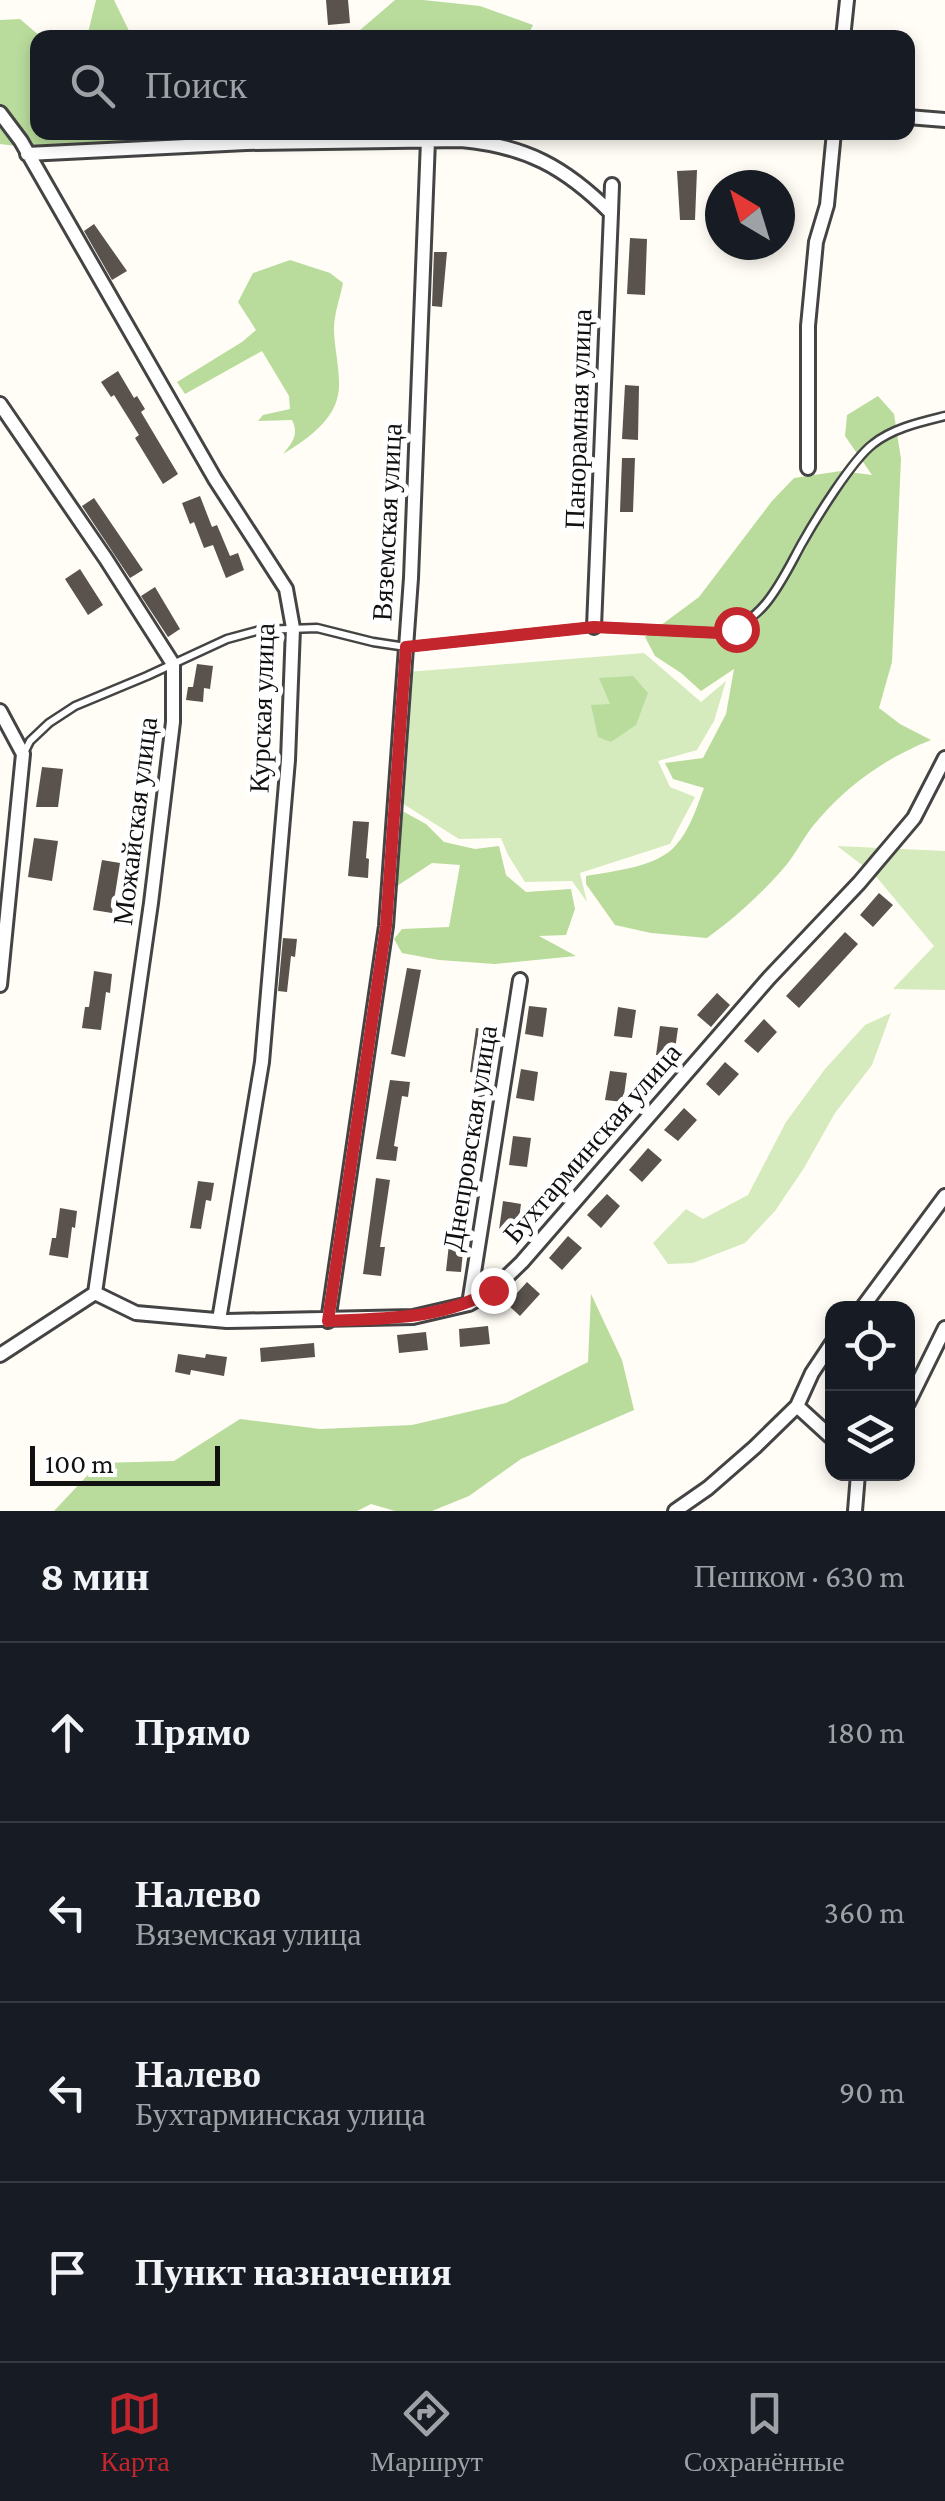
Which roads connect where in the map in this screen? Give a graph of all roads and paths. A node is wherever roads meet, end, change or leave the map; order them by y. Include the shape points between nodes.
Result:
1 (846, 0) edge
2 (844, 30) edge
3 (0, 113) edge
4 (915, 118) edge
5 (945, 120) edge
6 (428, 140) junction
7 (833, 140) edge
8 (27, 154) junction
9 (612, 186) dead end
10 (611, 213) junction
11 (0, 404) edge
12 (945, 416) edge
13 (808, 468) dead end
14 (594, 627) junction
15 (293, 628) junction
16 (406, 647) junction
17 (173, 664) junction
18 (0, 710) edge
19 (24, 754) junction
20 (945, 758) edge
21 (520, 980) dead end
22 (0, 985) edge
23 (945, 1196) edge
24 (95, 1292) junction
25 (867, 1301) edge
26 (469, 1304) junction
27 (220, 1320) junction
28 (328, 1321) junction
29 (945, 1328) edge
30 (825, 1354) edge
31 (0, 1355) edge
32 (914, 1391) edge
33 (797, 1406) junction
34 (825, 1432) edge
35 (857, 1481) edge
36 (675, 1511) edge
37 (855, 1511) edge

1 - 2 street
3 - 8 street, Курская улица
4 - 5 street
6 - 8 street
6 - 10 street via 486,143 532,155 565,173
6 - 16 street, Вяземская улица
7 - 13 street via 808,326
8 - 15 street, Курская улица via 286,589
9 - 10 street, Панорамная улица
10 - 14 street, Панорамная улица
11 - 17 street
12 - 14 lane via 890,434 860,456 782,583 736,629
14 - 16 lane
15 - 16 lane
15 - 17 lane via 226,639
15 - 27 street, Курская улица via 262,1062
16 - 28 street, Вяземская улица via 386,926
17 - 19 lane via 75,706 49,723
17 - 24 street, Можайская улица via 173,722 151,904
18 - 19 street
19 - 22 street
20 - 26 street, Бухтарминская улица via 914,818 860,882 522,1262
21 - 26 street, Днепровская улица
23 - 25 street
24 - 27 street, Бухтарминская улица via 136,1313
24 - 31 street
26 - 28 street, Бухтарминская улица via 412,1317
27 - 28 street, Бухтарминская улица
29 - 32 street
30 - 33 street
33 - 34 street
33 - 36 street
35 - 37 street

